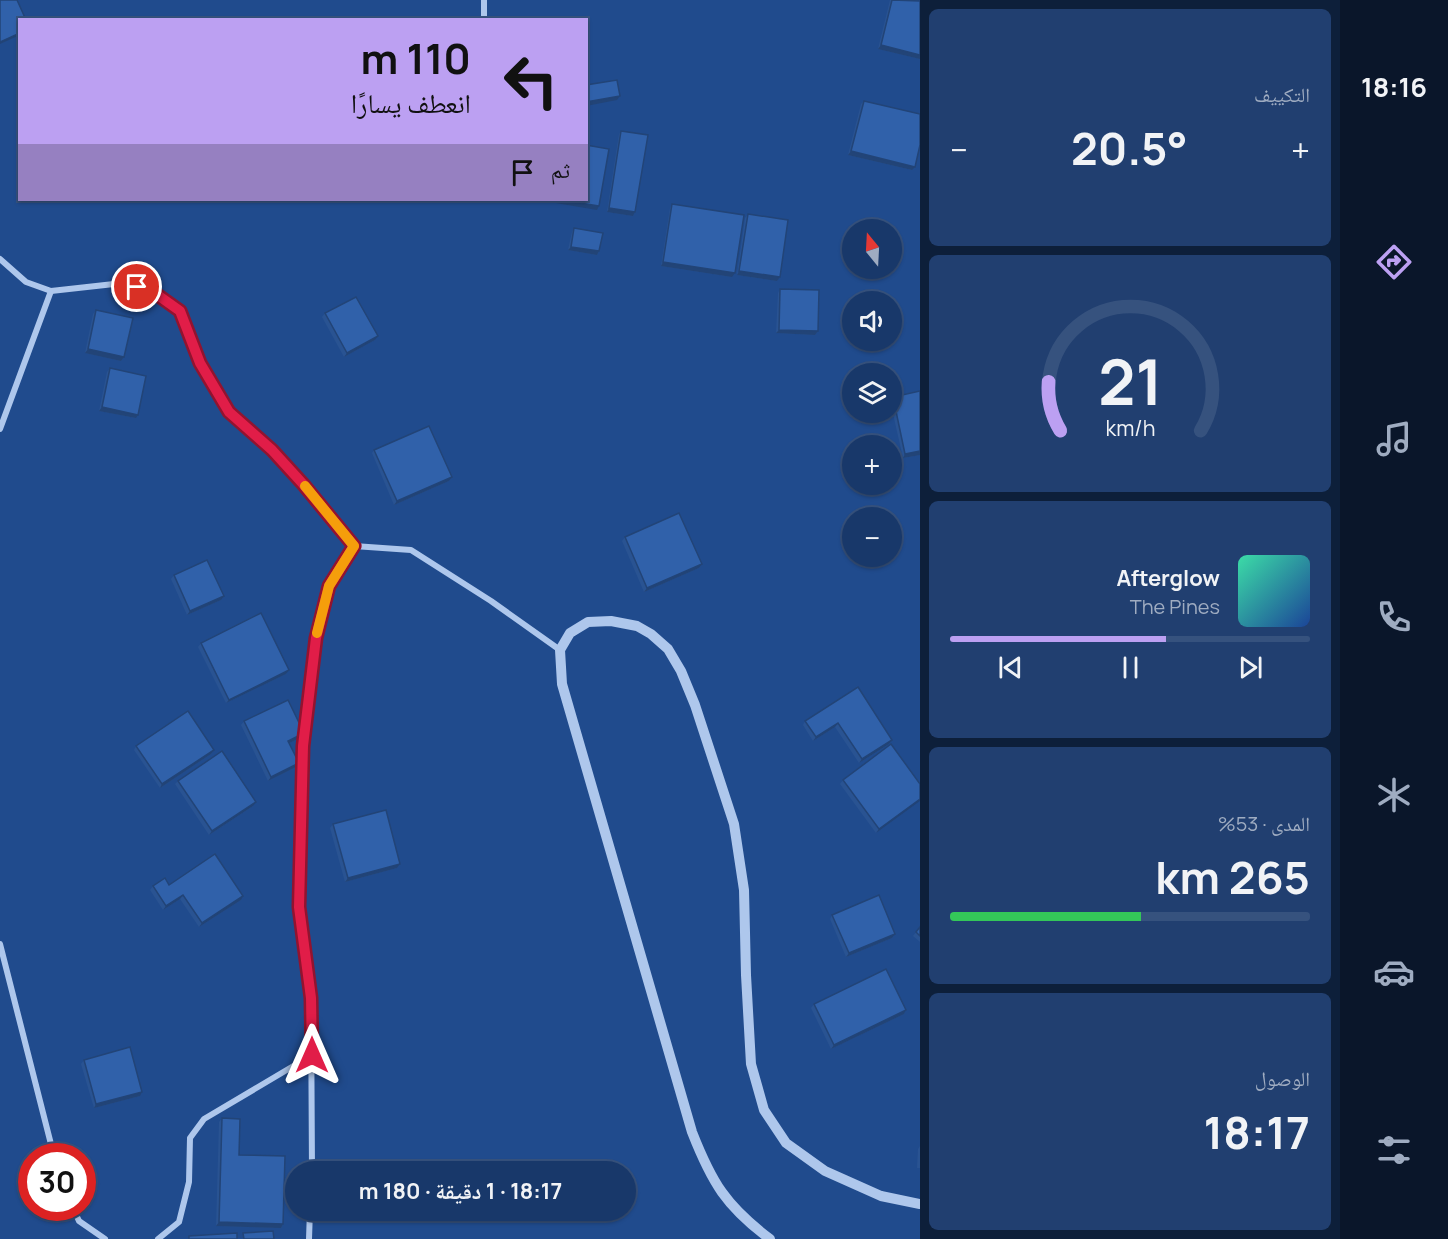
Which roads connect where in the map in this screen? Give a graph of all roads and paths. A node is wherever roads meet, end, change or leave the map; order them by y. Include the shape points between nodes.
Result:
1 (484, 0) edge
2 (484, 18) edge
3 (0, 259) edge
4 (51, 291) junction
5 (0, 429) edge
6 (354, 546) junction
7 (560, 650) junction
8 (0, 944) edge
9 (312, 1055) junction
10 (51, 1143) edge
11 (312, 1161) edge
12 (920, 1204) edge
13 (79, 1221) edge
14 (310, 1221) edge
15 (105, 1239) edge
16 (158, 1239) edge
17 (309, 1239) edge
18 (770, 1239) edge

1 - 2 street
3 - 4 street via 26,282
4 - 5 street
4 - 6 street via 123,283 152,291 180,311 200,363 229,412 272,450
6 - 7 street via 411,550
6 - 9 street via 329,586 316,638 303,746 299,907 311,998
7 - 12 street via 570,633 588,622 611,621 637,626 668,649 695,705 734,824 744,890 751,1064 764,1110 786,1143 825,1171 881,1196
7 - 18 street via 562,684 577,739 692,1132 706,1168 726,1199
8 - 10 street
9 - 11 street
9 - 16 street via 204,1119 190,1138 189,1182 179,1222
13 - 15 street
14 - 17 street

